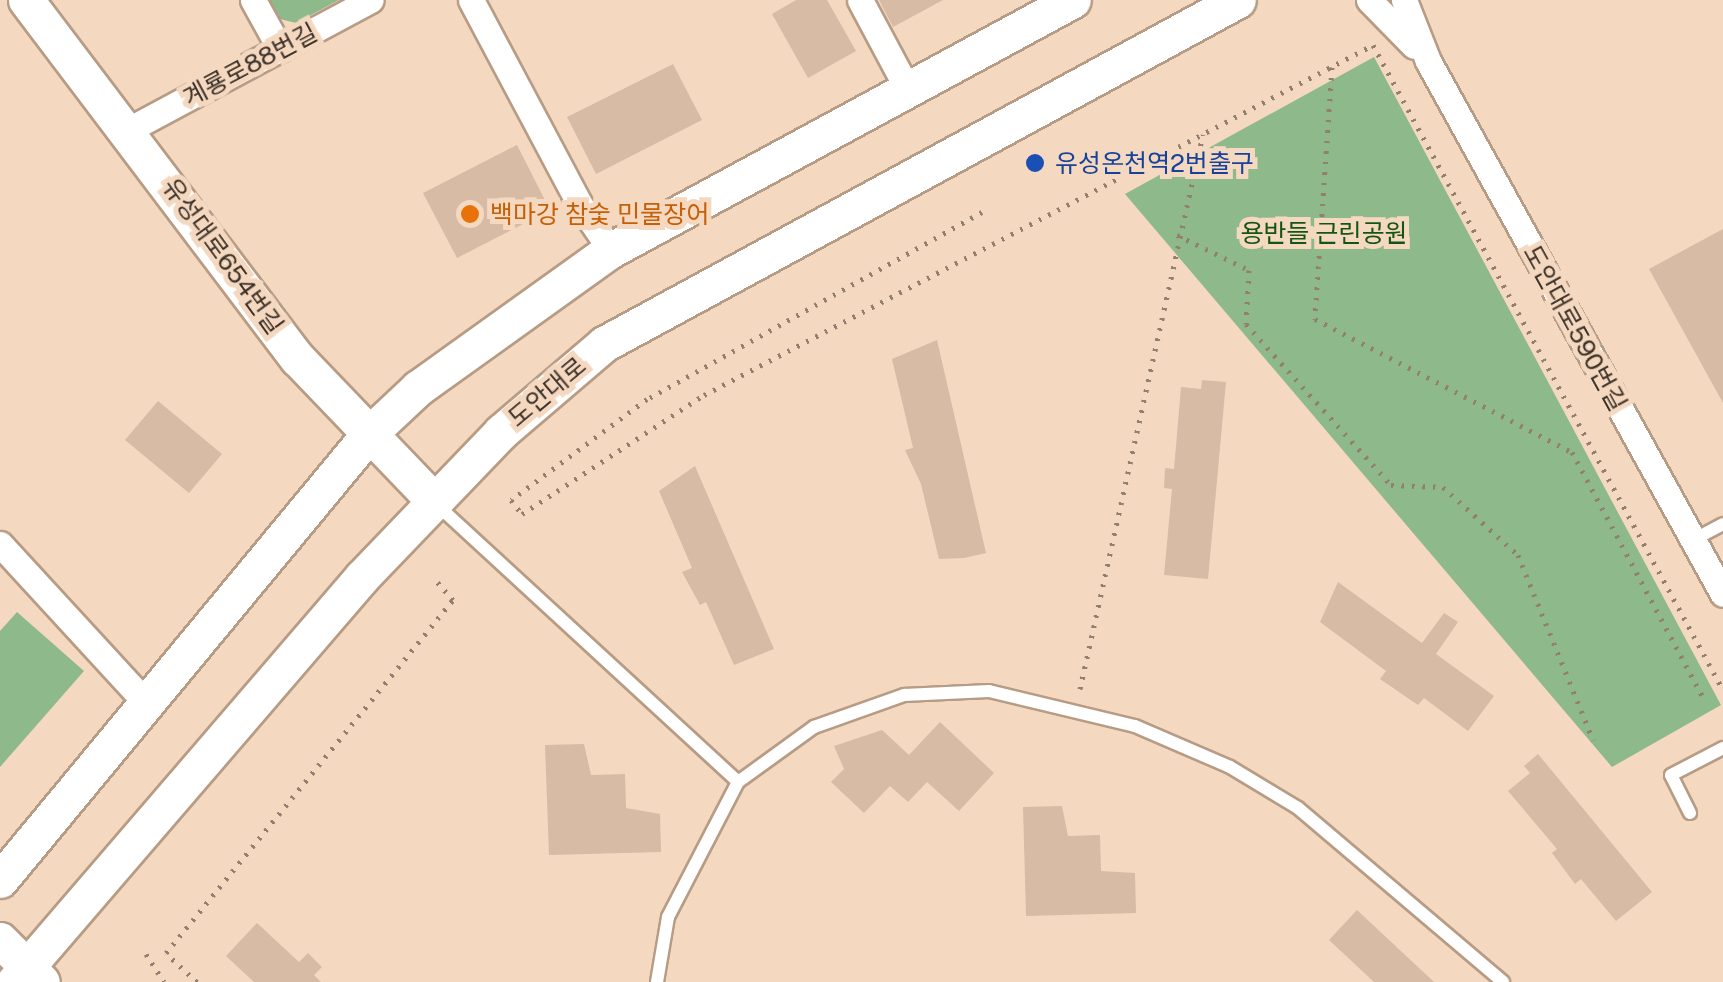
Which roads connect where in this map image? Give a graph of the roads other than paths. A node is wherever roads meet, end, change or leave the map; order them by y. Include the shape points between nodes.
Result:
1 (26, 0) edge
2 (253, 0) edge
3 (371, 0) edge
4 (471, 0) edge
5 (860, 0) edge
6 (1073, 0) edge
7 (1238, 0) edge
8 (1369, 0) edge
9 (1404, 0) edge
10 (280, 48) junction
11 (1428, 62) junction
12 (907, 88) junction
13 (130, 129) junction
14 (611, 250) junction
15 (369, 434) junction
16 (433, 500) junction
17 (1723, 524) edge
18 (1693, 540) junction
19 (0, 544) edge
20 (1723, 594) edge
21 (146, 703) junction
22 (1723, 748) edge
23 (738, 782) junction
24 (1690, 813) dead end
25 (0, 880) edge
26 (0, 940) edge
27 (28, 977) edge
28 (657, 982) edge
29 (1503, 982) edge

1 - 13 main road, 유성대로654번길
2 - 10 street
3 - 10 street, 계룡로88번길
4 - 14 street via 580,205
5 - 12 street
6 - 12 main road
7 - 16 main road, 도안대로 via 604,344
8 - 11 street
9 - 11 street
10 - 13 street, 계룡로88번길
11 - 18 street, 도안대로590번길
12 - 14 main road
13 - 15 main road, 유성대로654번길 via 298,359
14 - 15 main road via 480,338
15 - 16 main road, 유성대로654번길
15 - 21 main road
16 - 23 lane
16 - 27 main road, 도안대로
17 - 18 lane
18 - 20 street, 도안대로590번길
19 - 21 street
21 - 25 main road
22 - 24 lane via 1671,775
23 - 28 lane via 668,917
23 - 29 lane via 814,727 904,695 989,691 1135,726 1230,767 1298,808
26 - 27 main road

